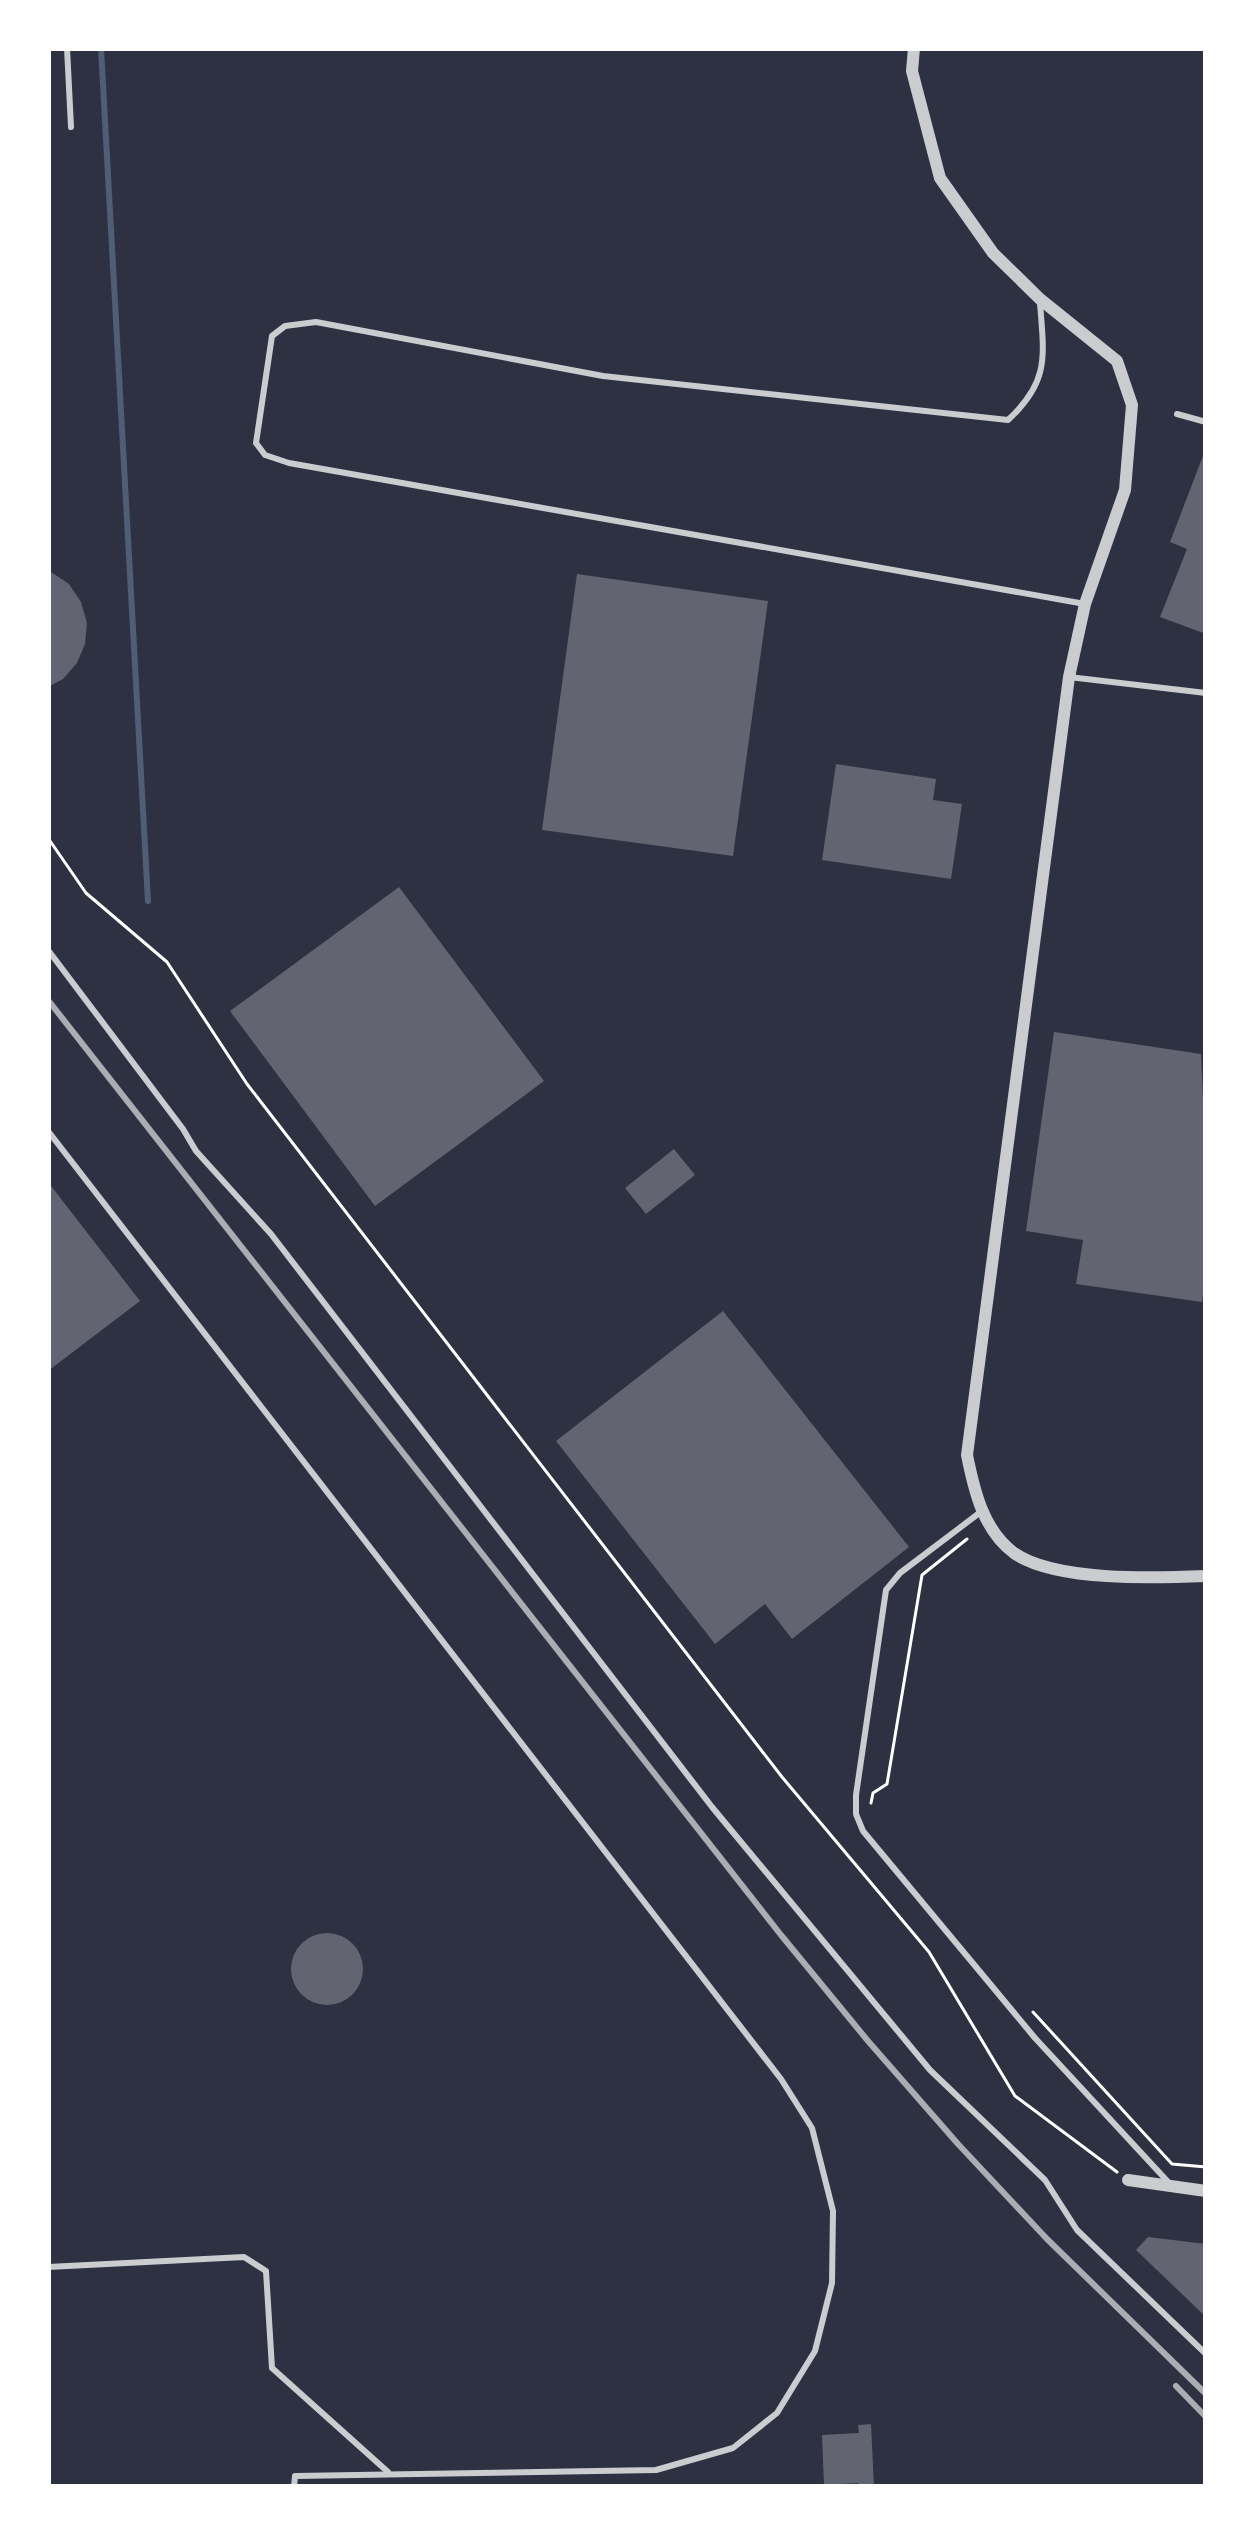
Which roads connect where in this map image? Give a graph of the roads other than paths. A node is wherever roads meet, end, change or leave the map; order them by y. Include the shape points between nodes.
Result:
1 (67, 48) edge
2 (914, 48) edge
3 (71, 127) dead end
4 (1040, 299) junction
5 (1177, 414) dead end
6 (1206, 422) edge
7 (1085, 604) junction
8 (1069, 677) junction
9 (1206, 693) edge
10 (48, 950) edge
11 (48, 1131) edge
12 (982, 1511) junction
13 (1206, 1576) edge
14 (1128, 2180) road end
15 (1172, 2186) junction
16 (1206, 2191) edge
17 (48, 2267) edge
18 (1206, 2354) edge
19 (391, 2475) junction
20 (294, 2487) edge

1 - 3 lane
2 - 4 street via 912,71 940,178 993,253
4 - 7 street via 1117,361 1132,405 1125,490
4 - 7 lane via 1042,373 1007,420 603,376 316,322 272,336 256,443 289,463
5 - 6 lane
7 - 8 street
8 - 9 lane
8 - 12 street via 967,1455
10 - 18 lane via 712,1808 930,2070 1046,2180 1077,2230
11 - 19 lane via 812,2128 833,2212 832,2283 815,2351 777,2413 733,2448 656,2470
12 - 13 street via 1014,1553 1042,1566 1131,1579
12 - 15 lane via 886,1589 856,1814 1036,2038
14 - 15 street
15 - 16 street
17 - 19 lane via 244,2257 266,2271 272,2368
19 - 20 lane via 295,2476

